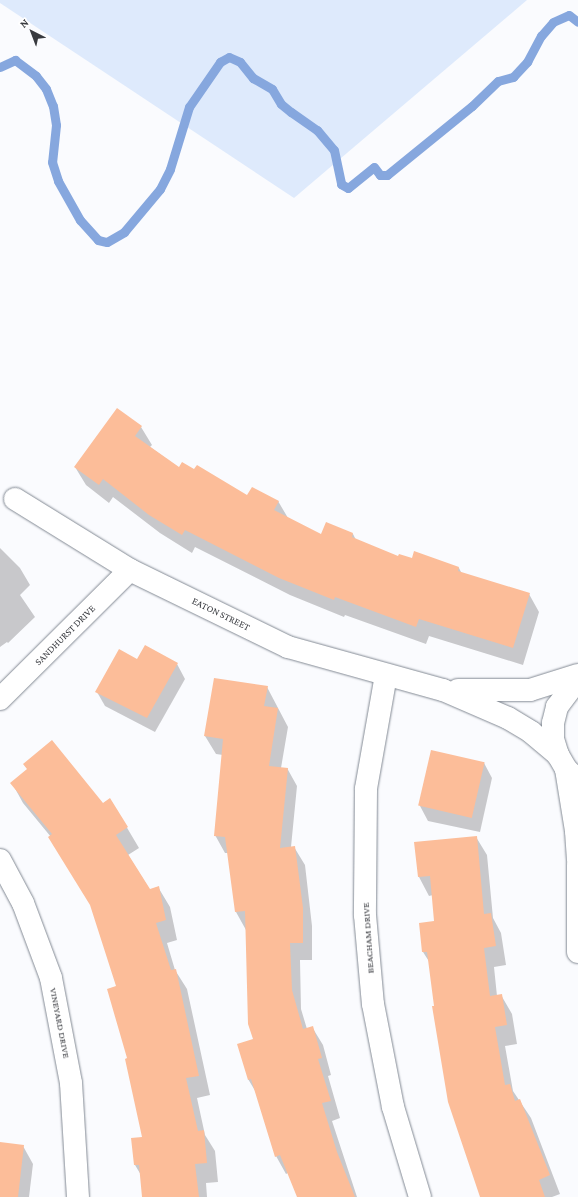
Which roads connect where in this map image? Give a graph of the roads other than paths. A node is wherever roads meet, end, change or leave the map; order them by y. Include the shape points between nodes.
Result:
1 (15, 499) dead end
2 (130, 570) junction
3 (386, 675) junction
4 (578, 675) edge
5 (578, 679) edge
6 (443, 690) junction
7 (0, 699) edge
8 (567, 768) edge
9 (0, 860) edge
10 (578, 860) edge
11 (578, 865) edge
12 (578, 952) edge
13 (78, 1197) edge
14 (420, 1197) edge

1 - 2 street, EATON STREET
2 - 3 street, EATON STREET via 288,647
2 - 7 street, SANDHURST DRIVE
3 - 6 street, EATON STREET
3 - 14 street, BEACHAM DRIVE via 366,789 364,915 374,1011 394,1107
4 - 6 street, EATON STREET via 530,690
5 - 8 street via 557,707 553,723 553,739
6 - 8 street, EATON STREET via 508,718 531,732
8 - 10 street
9 - 13 street, VINEYARD DRIVE via 23,903 51,978 71,1083
11 - 12 street

